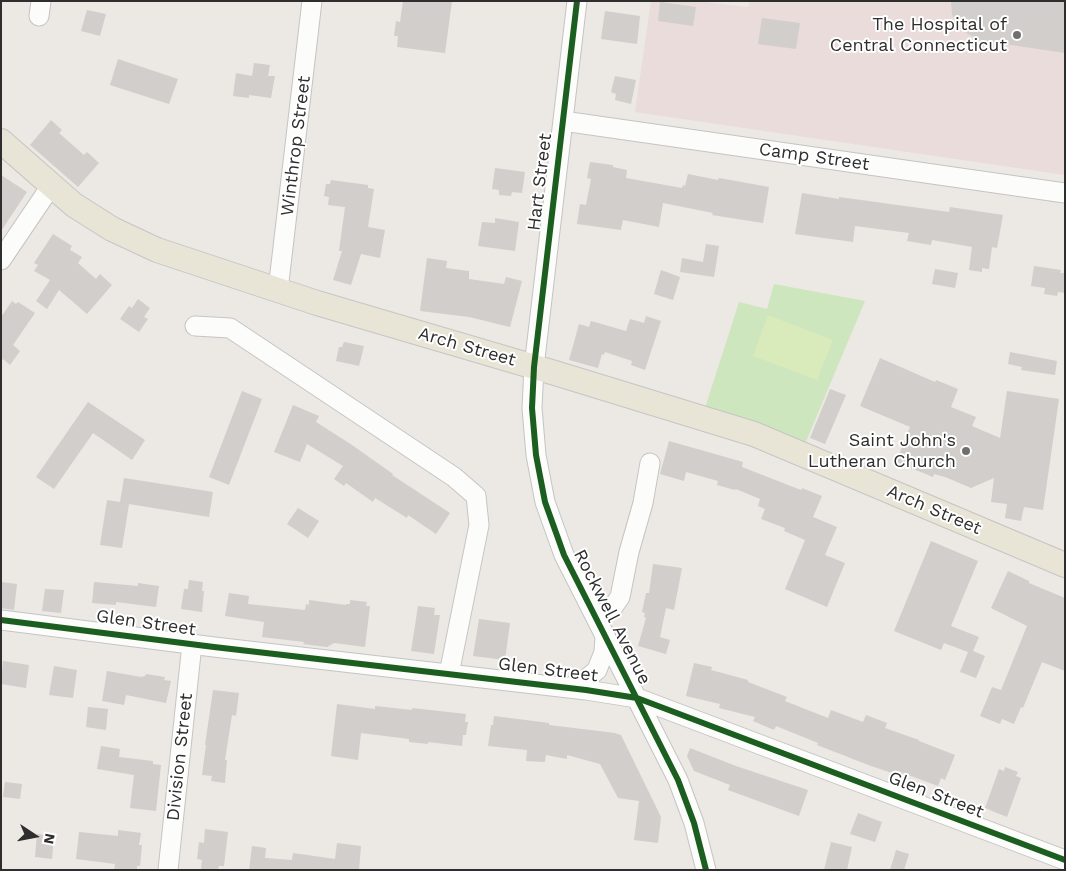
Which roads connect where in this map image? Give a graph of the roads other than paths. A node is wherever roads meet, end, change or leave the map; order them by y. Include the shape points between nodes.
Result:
1 (312, 1) edge
2 (577, 1) edge
3 (562, 121) junction
4 (1, 141) edge
5 (51, 186) junction
6 (1065, 193) edge
7 (1, 260) edge
8 (278, 290) junction
9 (195, 326) dead end
10 (534, 367) junction
11 (650, 463) dead end
12 (1064, 559) edge
13 (596, 618) junction
14 (1, 620) edge
15 (605, 636) junction
16 (192, 644) junction
17 (449, 674) junction
18 (568, 688) junction
19 (637, 698) junction
20 (1065, 860) edge
21 (168, 870) edge
22 (706, 870) edge

1 - 8 street, Winthrop Street
2 - 3 street, Hart Street
3 - 6 street, Camp Street
3 - 10 street, Hart Street
4 - 5 main road, Arch Street
5 - 7 street
5 - 8 main road, Arch Street via 93,218 140,243
8 - 10 main road, Arch Street
9 - 17 street via 230,328 454,477 476,496 479,525
10 - 12 main road, Arch Street via 769,440
10 - 13 street, Rockwell Avenue via 533,426 543,492 564,555
11 - 13 street via 620,597 613,607
13 - 15 street, Rockwell Avenue
14 - 16 street, Glen Street
15 - 18 street via 604,652 597,670
15 - 19 street, Rockwell Avenue
16 - 17 street, Glen Street
16 - 21 street, Division Street
17 - 18 street, Glen Street
18 - 19 street, Glen Street
19 - 20 street, Glen Street
19 - 22 street, Rockwell Avenue via 682,788

